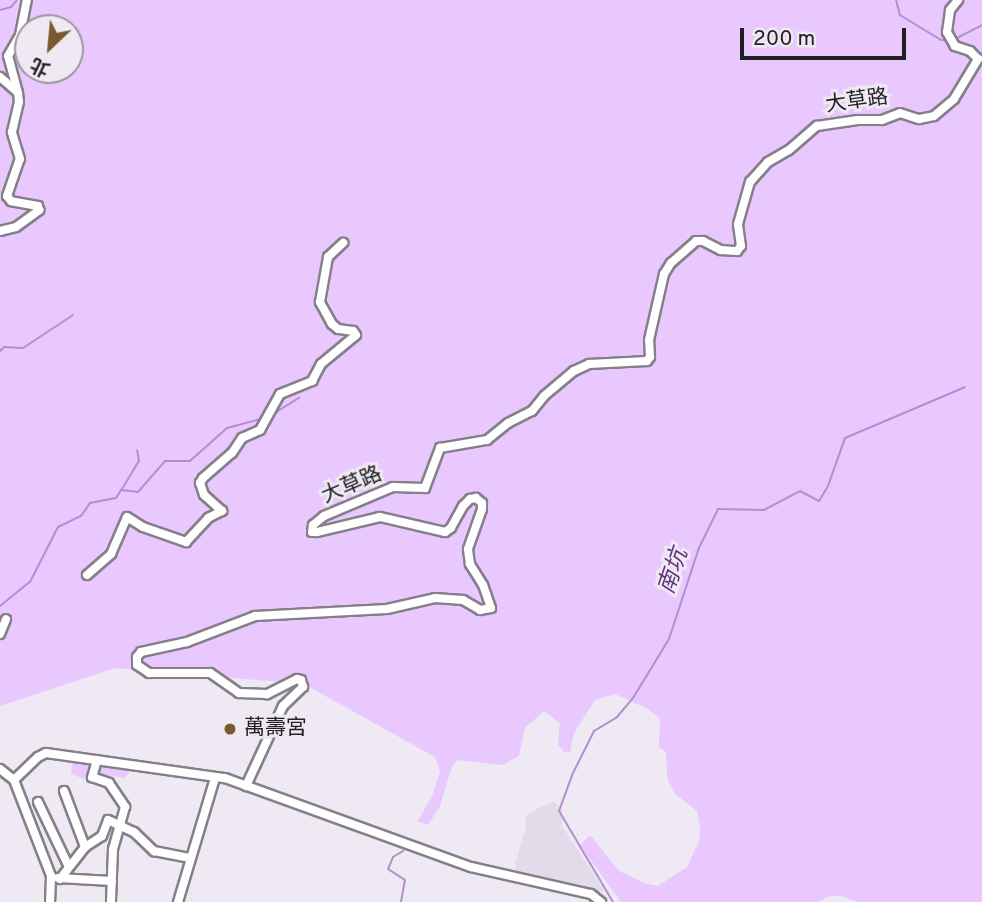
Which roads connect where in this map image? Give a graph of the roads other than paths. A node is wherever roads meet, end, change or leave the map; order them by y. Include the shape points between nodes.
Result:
1 (27, 0) edge
2 (958, 0) edge
3 (0, 77) edge
4 (18, 93) junction
5 (0, 231) edge
6 (343, 243) dead end
7 (87, 575) dead end
8 (6, 619) dead end
9 (0, 634) edge
10 (97, 760) junction
11 (0, 769) edge
12 (215, 778) junction
13 (15, 780) junction
14 (246, 786) junction
15 (64, 791) dead end
16 (38, 802) dead end
17 (119, 824) junction
18 (85, 847) junction
19 (190, 858) junction
20 (68, 865) junction
21 (55, 878) junction
22 (112, 881) junction
23 (50, 902) edge
24 (111, 902) edge
25 (178, 902) edge
26 (601, 902) edge

1 - 4 street via 20,35 8,56
2 - 14 street, 大草路 via 948,18 951,39 978,59 954,99 934,116 919,119 900,113 882,120 817,126 757,172 740,215 741,246 737,251 696,242 664,274 647,361 601,362 574,371 532,411 487,440 440,448 425,488 393,487 313,525 312,532 317,533 380,517 445,532 463,506 476,498 482,509 468,549 470,564 491,608 480,610 463,600 435,598 387,609 255,616 136,657 137,665 149,673 210,673 239,693 267,694 301,680 303,687 283,706
3 - 4 street
4 - 5 street via 12,132 20,159 7,196 39,210 16,228
6 - 7 street via 328,257 320,302 331,324 356,335 321,364 312,381 280,394 260,430 242,438 203,478 204,495 222,511 208,518 186,542 127,517 111,554
8 - 9 street
10 - 12 street
10 - 13 street via 46,753
10 - 17 street via 92,777 109,783 125,807
11 - 13 street
12 - 14 street
12 - 19 street
13 - 21 street
14 - 26 street via 471,867 591,894
15 - 18 street
16 - 20 street
17 - 18 street via 108,820 103,836
17 - 19 street via 154,851
17 - 22 street
18 - 20 street
19 - 25 street
20 - 21 street
21 - 22 street
21 - 23 street
22 - 24 street

